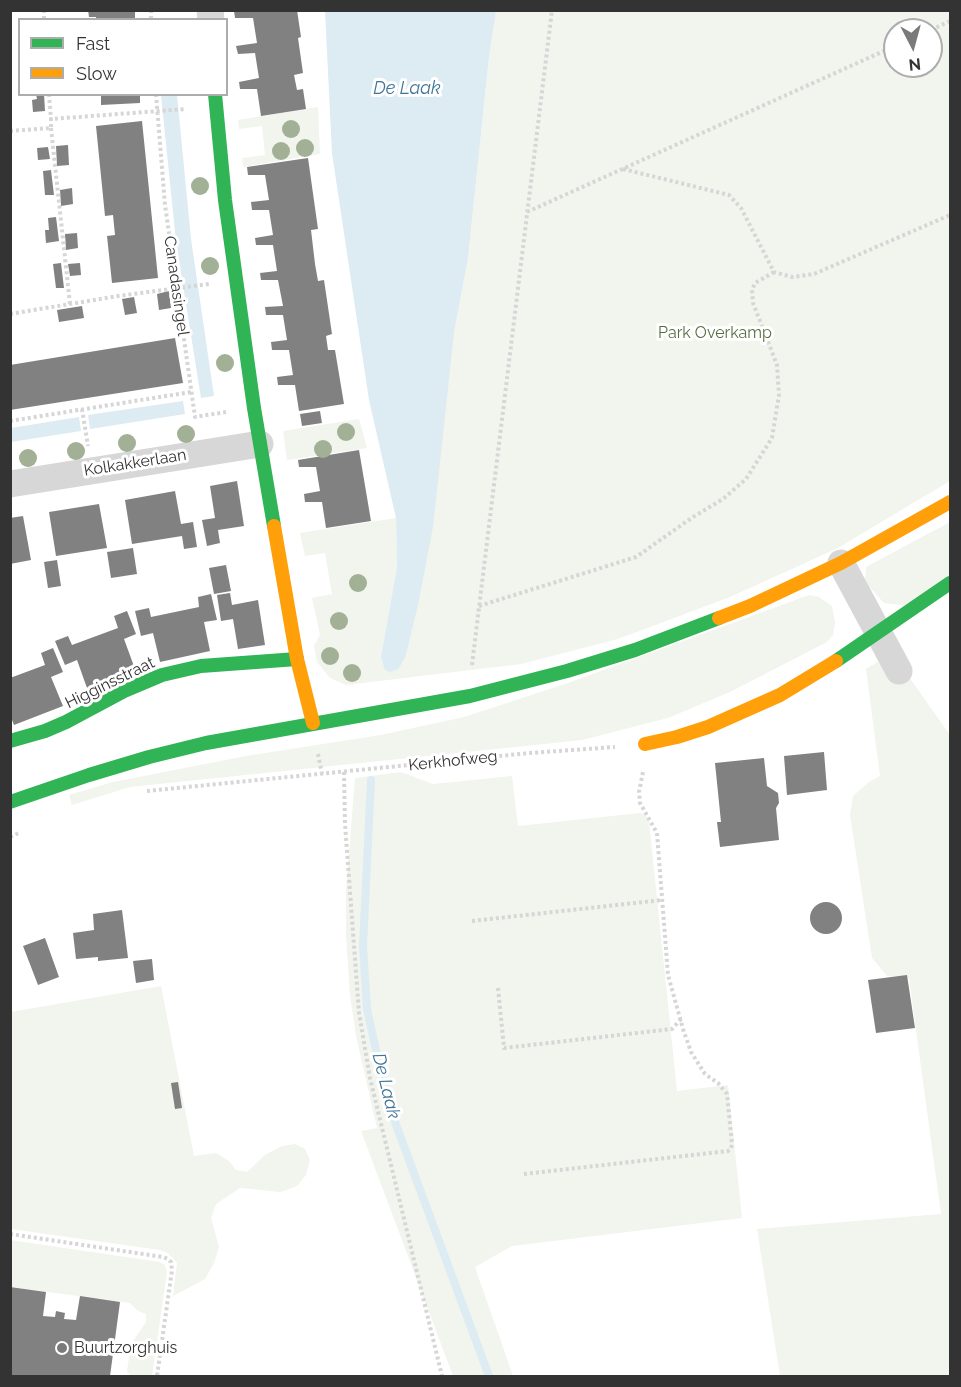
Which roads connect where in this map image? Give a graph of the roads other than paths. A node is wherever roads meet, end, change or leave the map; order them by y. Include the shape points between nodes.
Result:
1 (215, 96) edge
2 (260, 444) junction
3 (10, 483) edge
4 (951, 502) edge
5 (841, 563) junction
6 (951, 583) edge
7 (878, 634) junction
8 (297, 659) junction
9 (898, 671) dead end
10 (313, 723) junction
11 (10, 741) edge
12 (649, 743) road end
13 (10, 802) edge

1 - 2 street via 225,200
2 - 3 street, Kolkakkerlaan
2 - 8 street
4 - 5 street
5 - 7 street
5 - 10 street via 750,606 567,672 470,696
6 - 7 street
7 - 9 street
7 - 12 street via 815,675 755,707 708,727
8 - 10 street
8 - 11 street, Higginsstraat via 201,666 162,675 66,722
10 - 13 street via 149,757

